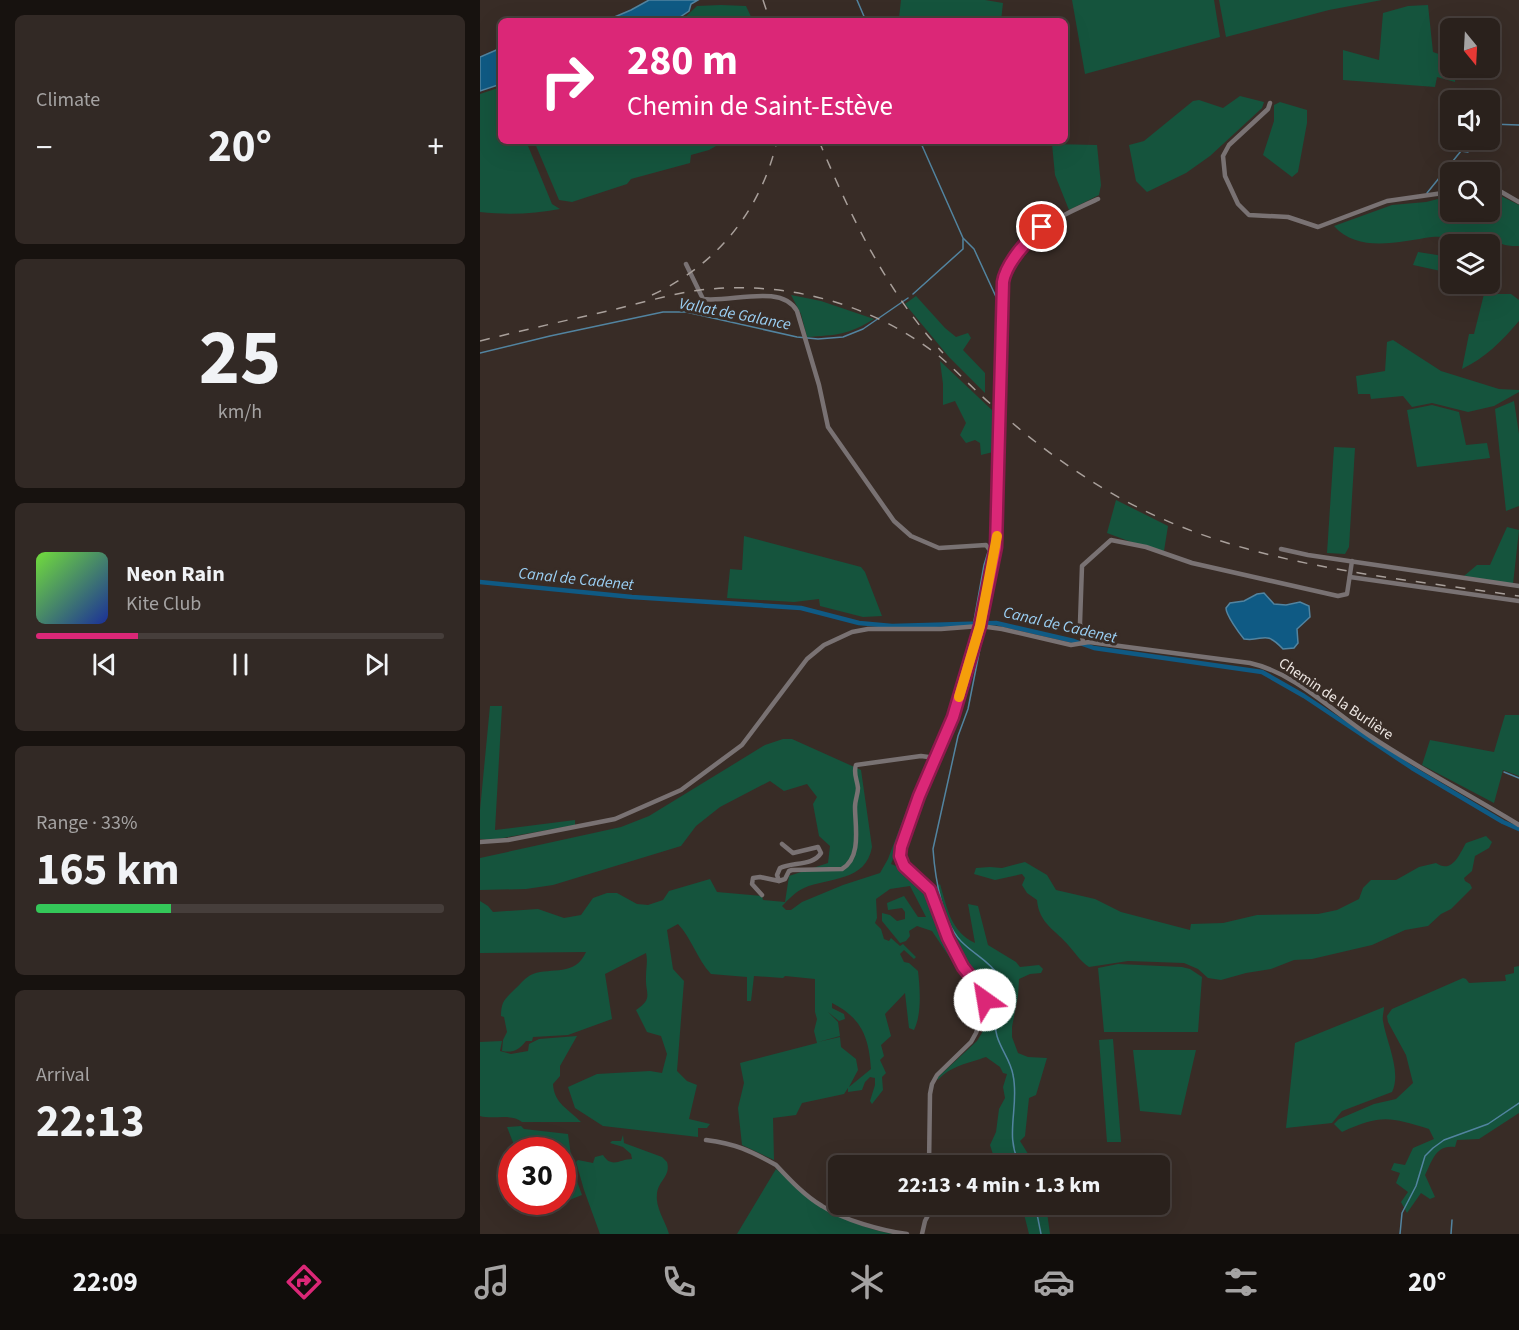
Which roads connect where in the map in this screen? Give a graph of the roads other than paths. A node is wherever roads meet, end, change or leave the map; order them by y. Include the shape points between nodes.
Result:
1 (1270, 103) dead end
2 (1500, 191) edge
3 (1440, 193) edge
4 (1098, 199) dead end
5 (1519, 202) edge
6 (686, 264) dead end
7 (1281, 549) dead end
8 (1352, 561) junction
9 (1350, 577) junction
10 (989, 578) junction
11 (1519, 586) edge
12 (1519, 601) edge
13 (980, 623) junction
14 (1080, 643) junction
15 (936, 758) junction
16 (1519, 825) edge
17 (480, 842) edge
18 (782, 844) dead end
19 (779, 881) junction
20 (762, 895) dead end
21 (706, 1140) dead end
22 (929, 1155) edge
23 (928, 1215) edge
24 (907, 1234) edge
25 (922, 1234) edge

1 - 3 street via 1228,145 1223,156 1225,176 1238,204 1249,215 1288,217 1317,227 1387,201
2 - 5 street
4 - 10 street via 1042,227 1023,246 1004,277 998,518
6 - 10 street via 701,298 750,296 789,301 804,332 828,427 894,521 911,536 939,548 986,545 991,552
7 - 8 street
8 - 9 street
8 - 11 street
9 - 12 street
9 - 14 street via 1347,594 1338,596 1111,540 1082,566
10 - 13 street
13 - 14 street, Chemin de la Burlière via 1071,645
13 - 15 street via 953,717
13 - 17 street, Chemin de la Burlière via 852,632 824,645 807,659 742,745 681,790 615,819
14 - 16 street, Chemin de la Burlière via 1269,668 1304,688 1368,735
15 - 19 street via 921,756 856,765 856,838 849,864 839,870 792,870
15 - 22 street via 917,795 900,856 902,863 930,890 948,938 985,1000 981,1022 971,1042 932,1084
18 - 19 street via 793,853 818,847 821,853 813,860 780,868
19 - 20 street via 753,878 752,884
21 - 24 street via 738,1145 776,1165 821,1206 835,1213 888,1232
23 - 25 street

